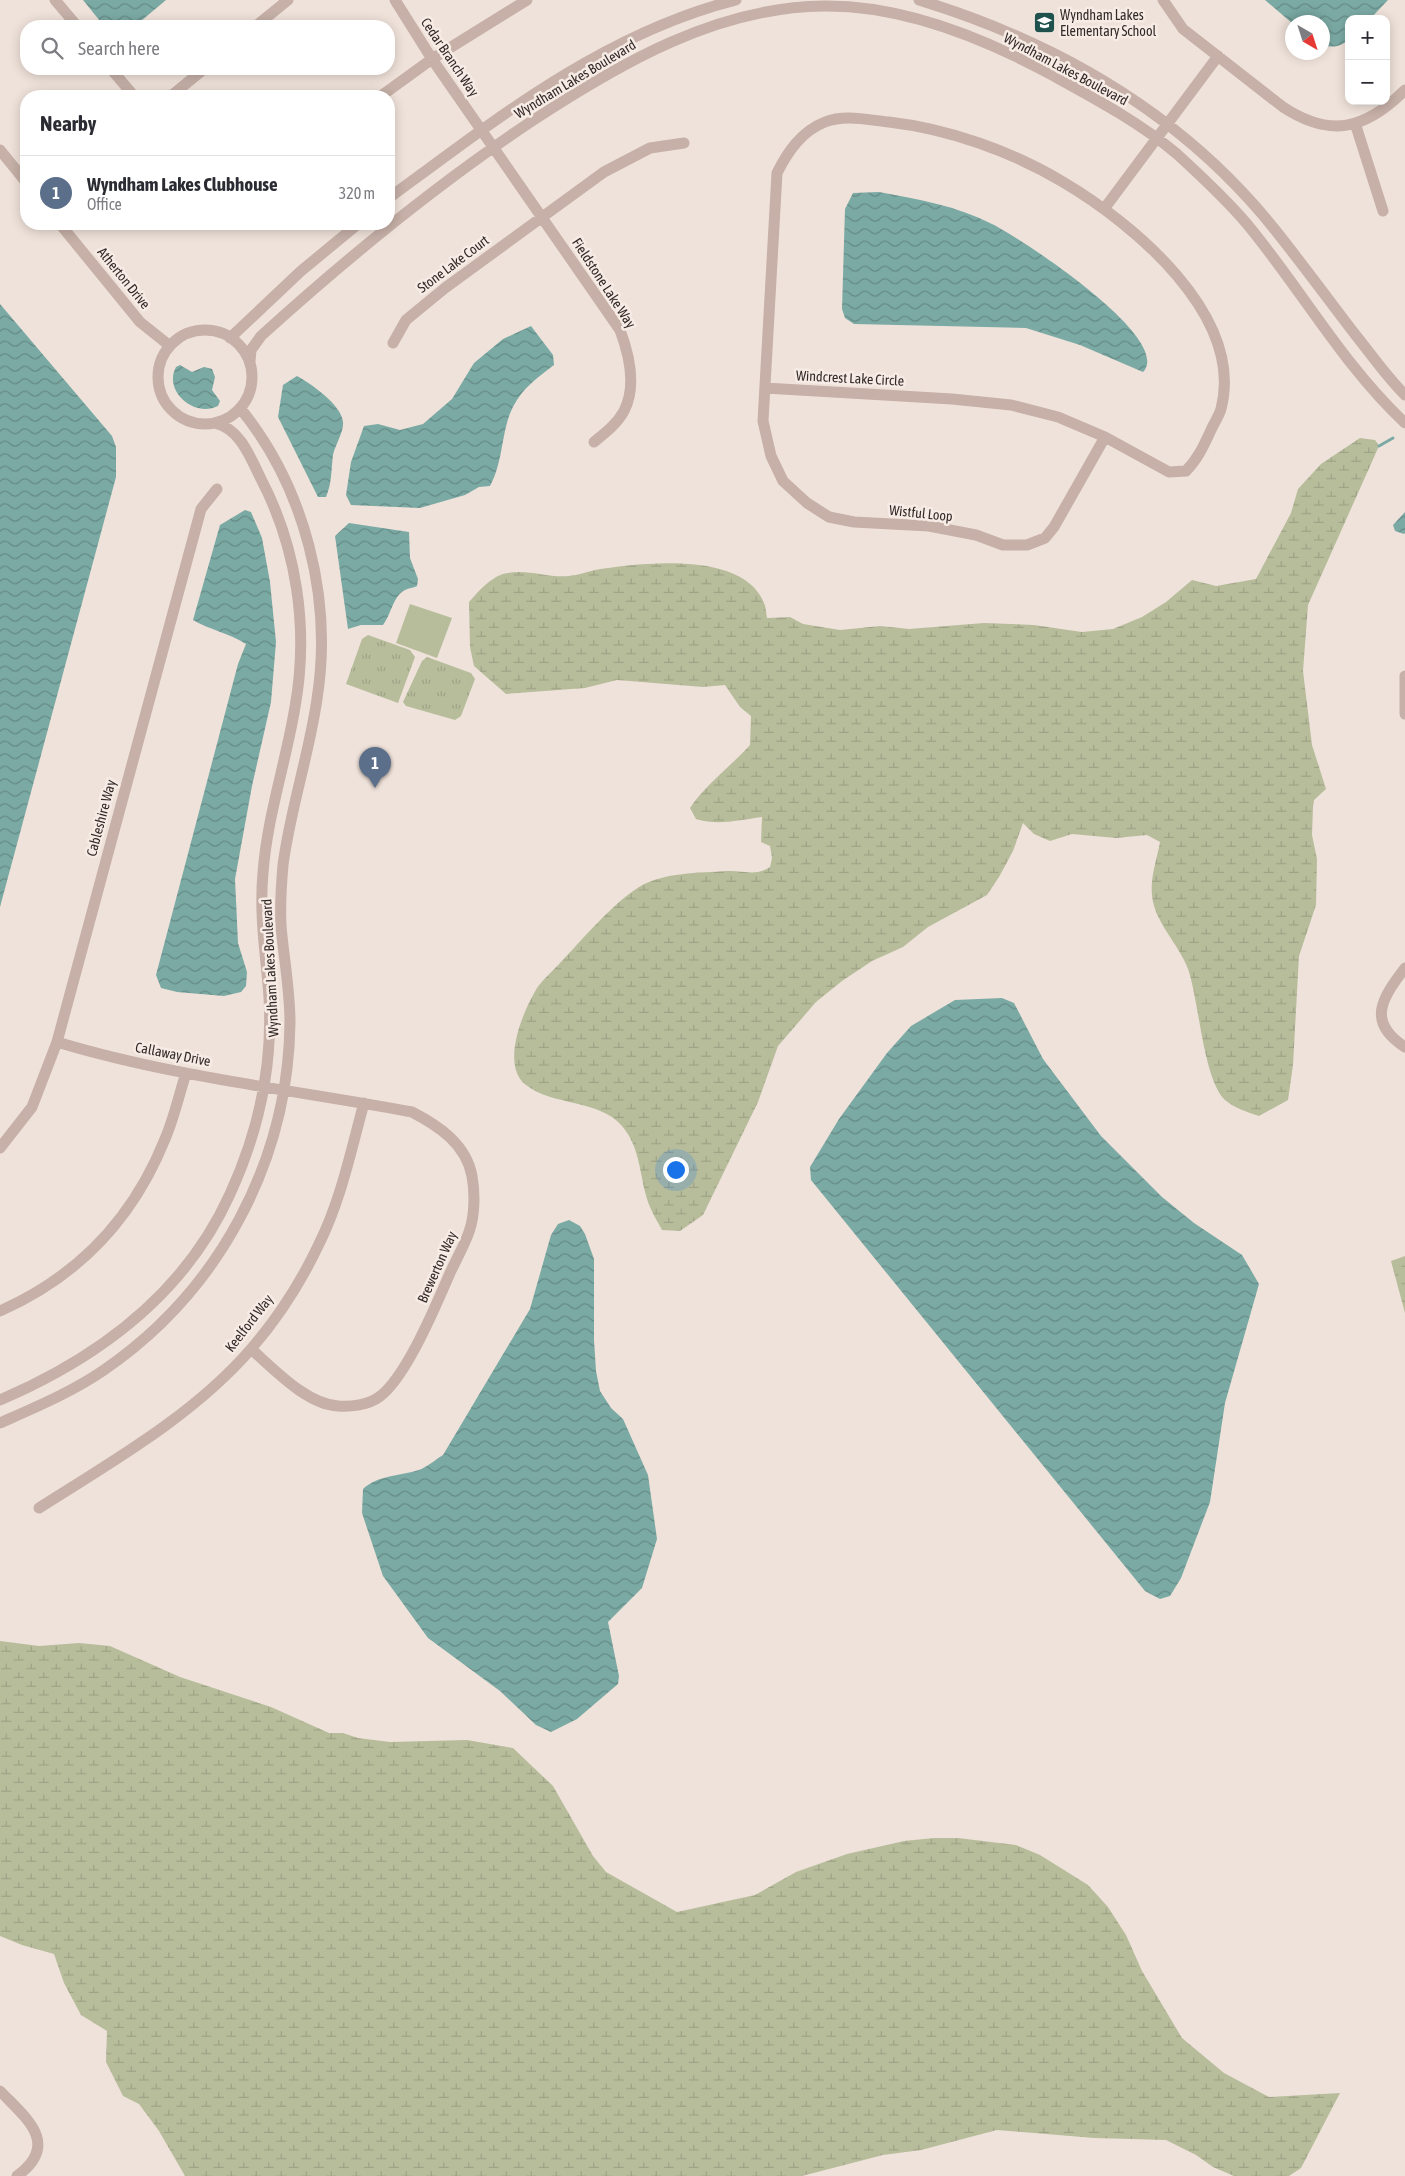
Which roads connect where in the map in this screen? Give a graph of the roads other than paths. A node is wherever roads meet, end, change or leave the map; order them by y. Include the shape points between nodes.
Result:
1 (55, 0) edge
2 (288, 0) edge
3 (396, 0) edge
4 (527, 0) edge
5 (736, 0) edge
6 (919, 0) edge
7 (1163, 0) edge
8 (796, 4) edge
9 (72, 20) edge
10 (263, 20) edge
11 (996, 26) junction
12 (990, 45) junction
13 (1218, 56) junction
14 (432, 59) junction
15 (116, 75) edge
16 (197, 75) edge
17 (129, 90) edge
18 (178, 90) edge
19 (389, 90) edge
20 (1405, 90) edge
21 (1355, 123) junction
22 (1167, 124) junction
23 (481, 130) junction
24 (1157, 139) junction
25 (684, 143) dead end
26 (493, 147) junction
27 (0, 150) edge
28 (20, 175) edge
29 (395, 194) edge
30 (1104, 209) junction
31 (1383, 211) dead end
32 (541, 216) junction
33 (395, 221) edge
34 (65, 230) edge
35 (351, 230) edge
36 (384, 230) edge
37 (230, 338) junction
38 (392, 343) dead end
39 (170, 346) junction
40 (250, 361) junction
41 (765, 388) junction
42 (1405, 395) edge
43 (240, 408) junction
44 (215, 423) junction
45 (1405, 423) edge
46 (1105, 437) junction
47 (594, 442) dead end
48 (217, 489) dead end
49 (1405, 676) edge
50 (298, 692) junction
51 (318, 697) junction
52 (1405, 714) edge
53 (1405, 968) edge
54 (57, 1042) junction
55 (1405, 1047) edge
56 (186, 1073) junction
57 (264, 1086) junction
58 (284, 1089) junction
59 (364, 1103) junction
60 (0, 1148) edge
61 (0, 1311) edge
62 (251, 1349) junction
63 (0, 1400) edge
64 (0, 1423) edge
65 (40, 1508) dead end
66 (0, 2091) edge
67 (17, 2176) edge

1 - 9 street
2 - 10 street
3 - 14 street, Cedar Branch Way
4 - 14 street
5 - 23 street, Wyndham Lakes Boulevard via 670,21 629,39 590,60
6 - 11 street, Wyndham Lakes Boulevard
7 - 13 street via 1183,28
8 - 12 street, Wyndham Lakes Boulevard via 889,12
8 - 26 street, Wyndham Lakes Boulevard via 740,17 656,49 600,78
11 - 12 street
11 - 22 street, Wyndham Lakes Boulevard via 1100,77
12 - 24 street, Wyndham Lakes Boulevard via 1095,98
13 - 21 street via 1298,117 1317,125 1335,127
13 - 22 street
14 - 19 street
14 - 23 street, Cedar Branch Way
15 - 17 street
16 - 18 street
20 - 21 street via 1378,113
21 - 31 street
22 - 24 street
22 - 42 street, Wyndham Lakes Boulevard via 1226,173
23 - 26 street, Cedar Branch Way
23 - 29 street, Wyndham Lakes Boulevard
24 - 30 street
24 - 45 street, Wyndham Lakes Boulevard via 1221,196 1247,224 1373,391
25 - 32 street, Stone Lake Court via 650,148 604,172
26 - 32 street, Fieldstone Lake Way
26 - 33 street, Wyndham Lakes Boulevard
27 - 28 street
30 - 41 street, Windcrest Lake Circle via 1064,182 1024,161 972,141 908,125 847,118 826,122 807,133 788,151 777,173
30 - 46 street, Windcrest Lake Circle via 1164,260 1203,308 1220,348 1224,380 1221,410 1196,460 1186,471 1168,472
32 - 38 street, Stone Lake Court via 406,320
32 - 47 street, Fieldstone Lake Way via 620,330 629,353 631,386 625,410
34 - 39 street, Atherton Drive via 140,322
35 - 37 street via 301,271
36 - 40 street, Wyndham Lakes Boulevard via 261,336 252,350
37 - 39 street via 214,331 197,331 181,337
37 - 40 street
39 - 44 street via 159,371 165,402 186,420
40 - 43 street via 250,392
41 - 46 street, Windcrest Lake Circle via 1011,405 1058,417
41 - 46 street, Wistful Loop via 763,421 771,456 783,481 807,503 830,517 930,526 976,535 1004,545 1027,545 1044,538 1054,527
43 - 44 street
43 - 51 street, Wyndham Lakes Boulevard via 277,464 304,527 321,618 322,658
44 - 50 street, Wyndham Lakes Boulevard via 235,433 270,496 285,536 295,576 300,618
48 - 54 street, Cableshire Way via 200,509
49 - 52 street
50 - 51 street
50 - 57 street, Wyndham Lakes Boulevard via 264,860 261,921 270,1024
51 - 58 street, Wyndham Lakes Boulevard via 283,872 282,935 290,1023
53 - 55 street via 1388,990 1380,1012 1384,1027
54 - 56 street, Callaway Drive
54 - 60 street, Cableshire Way via 32,1107
56 - 57 street, Callaway Drive
56 - 61 street via 166,1138 143,1186 106,1238 63,1276
57 - 58 street, Callaway Drive
57 - 63 street, Wyndham Lakes Boulevard via 252,1137 229,1197 212,1228 157,1299 92,1353 39,1383
58 - 59 street, Brewerton Way
58 - 64 street, Wyndham Lakes Boulevard via 272,1140 248,1205 203,1277 143,1341 103,1370 70,1391
59 - 62 street, Keelford Way via 340,1192 320,1243 287,1300
59 - 62 street, Brewerton Way via 412,1112 438,1126 460,1147 472,1174 474,1204 470,1231 428,1323 392,1383 378,1397 362,1405 337,1406 303,1392
62 - 65 street, Keelford Way via 206,1392 146,1439
66 - 67 street via 29,2120 38,2135 37,2154 30,2166

